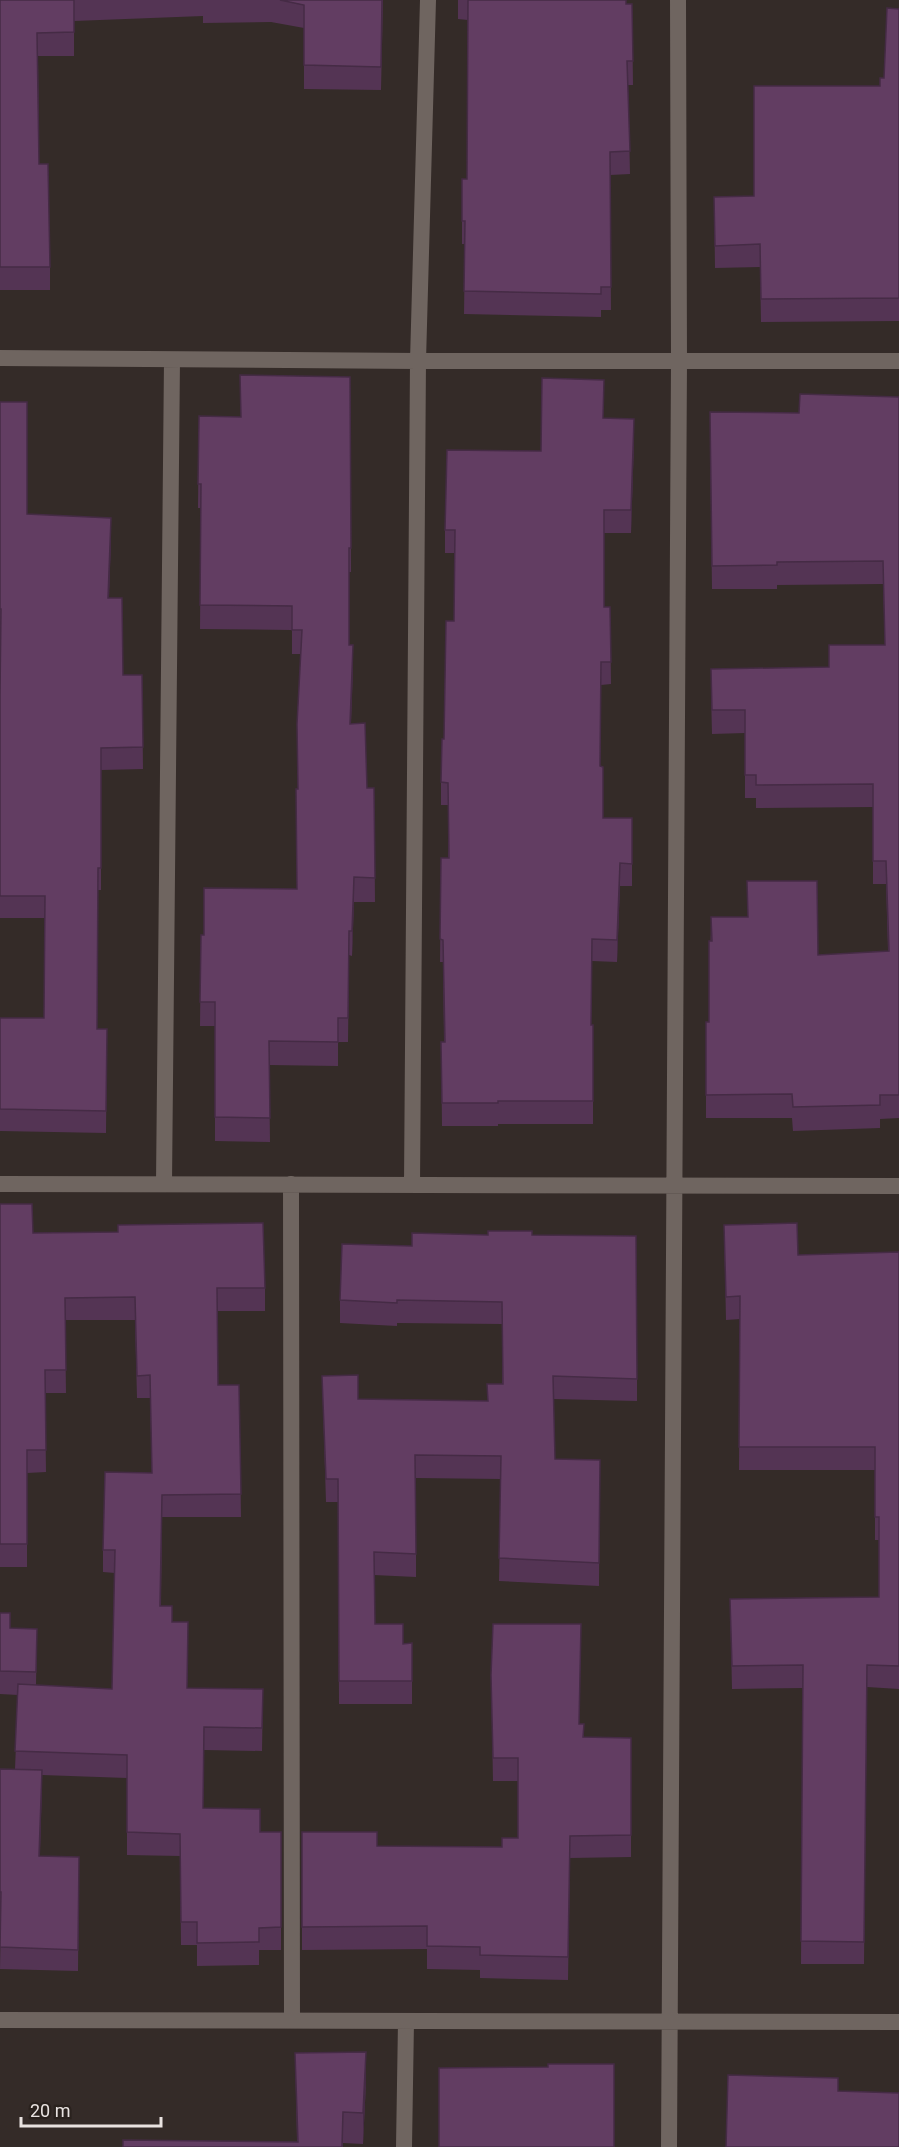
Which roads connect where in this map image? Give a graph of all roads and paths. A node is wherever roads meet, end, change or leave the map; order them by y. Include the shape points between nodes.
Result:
1 (428, 0) edge
2 (678, 0) edge
3 (0, 358) edge
4 (172, 360) junction
5 (418, 361) junction
6 (679, 361) junction
7 (899, 362) edge
8 (0, 1184) edge
9 (164, 1184) junction
10 (291, 1184) junction
11 (412, 1185) junction
12 (673, 1185) junction
13 (899, 1186) edge
14 (0, 2020) edge
15 (292, 2020) junction
16 (406, 2021) junction
17 (669, 2021) junction
18 (899, 2022) edge
19 (404, 2147) edge
20 (669, 2147) edge

1 - 5 street
2 - 6 street
3 - 4 street
4 - 5 street
4 - 9 street
5 - 6 street
5 - 11 street
6 - 7 street
6 - 12 street
8 - 9 street
9 - 10 street
10 - 11 street
10 - 15 street
11 - 12 street
12 - 13 street
12 - 17 street
14 - 15 street
15 - 16 street
16 - 17 street
16 - 19 street
17 - 18 street
17 - 20 street

